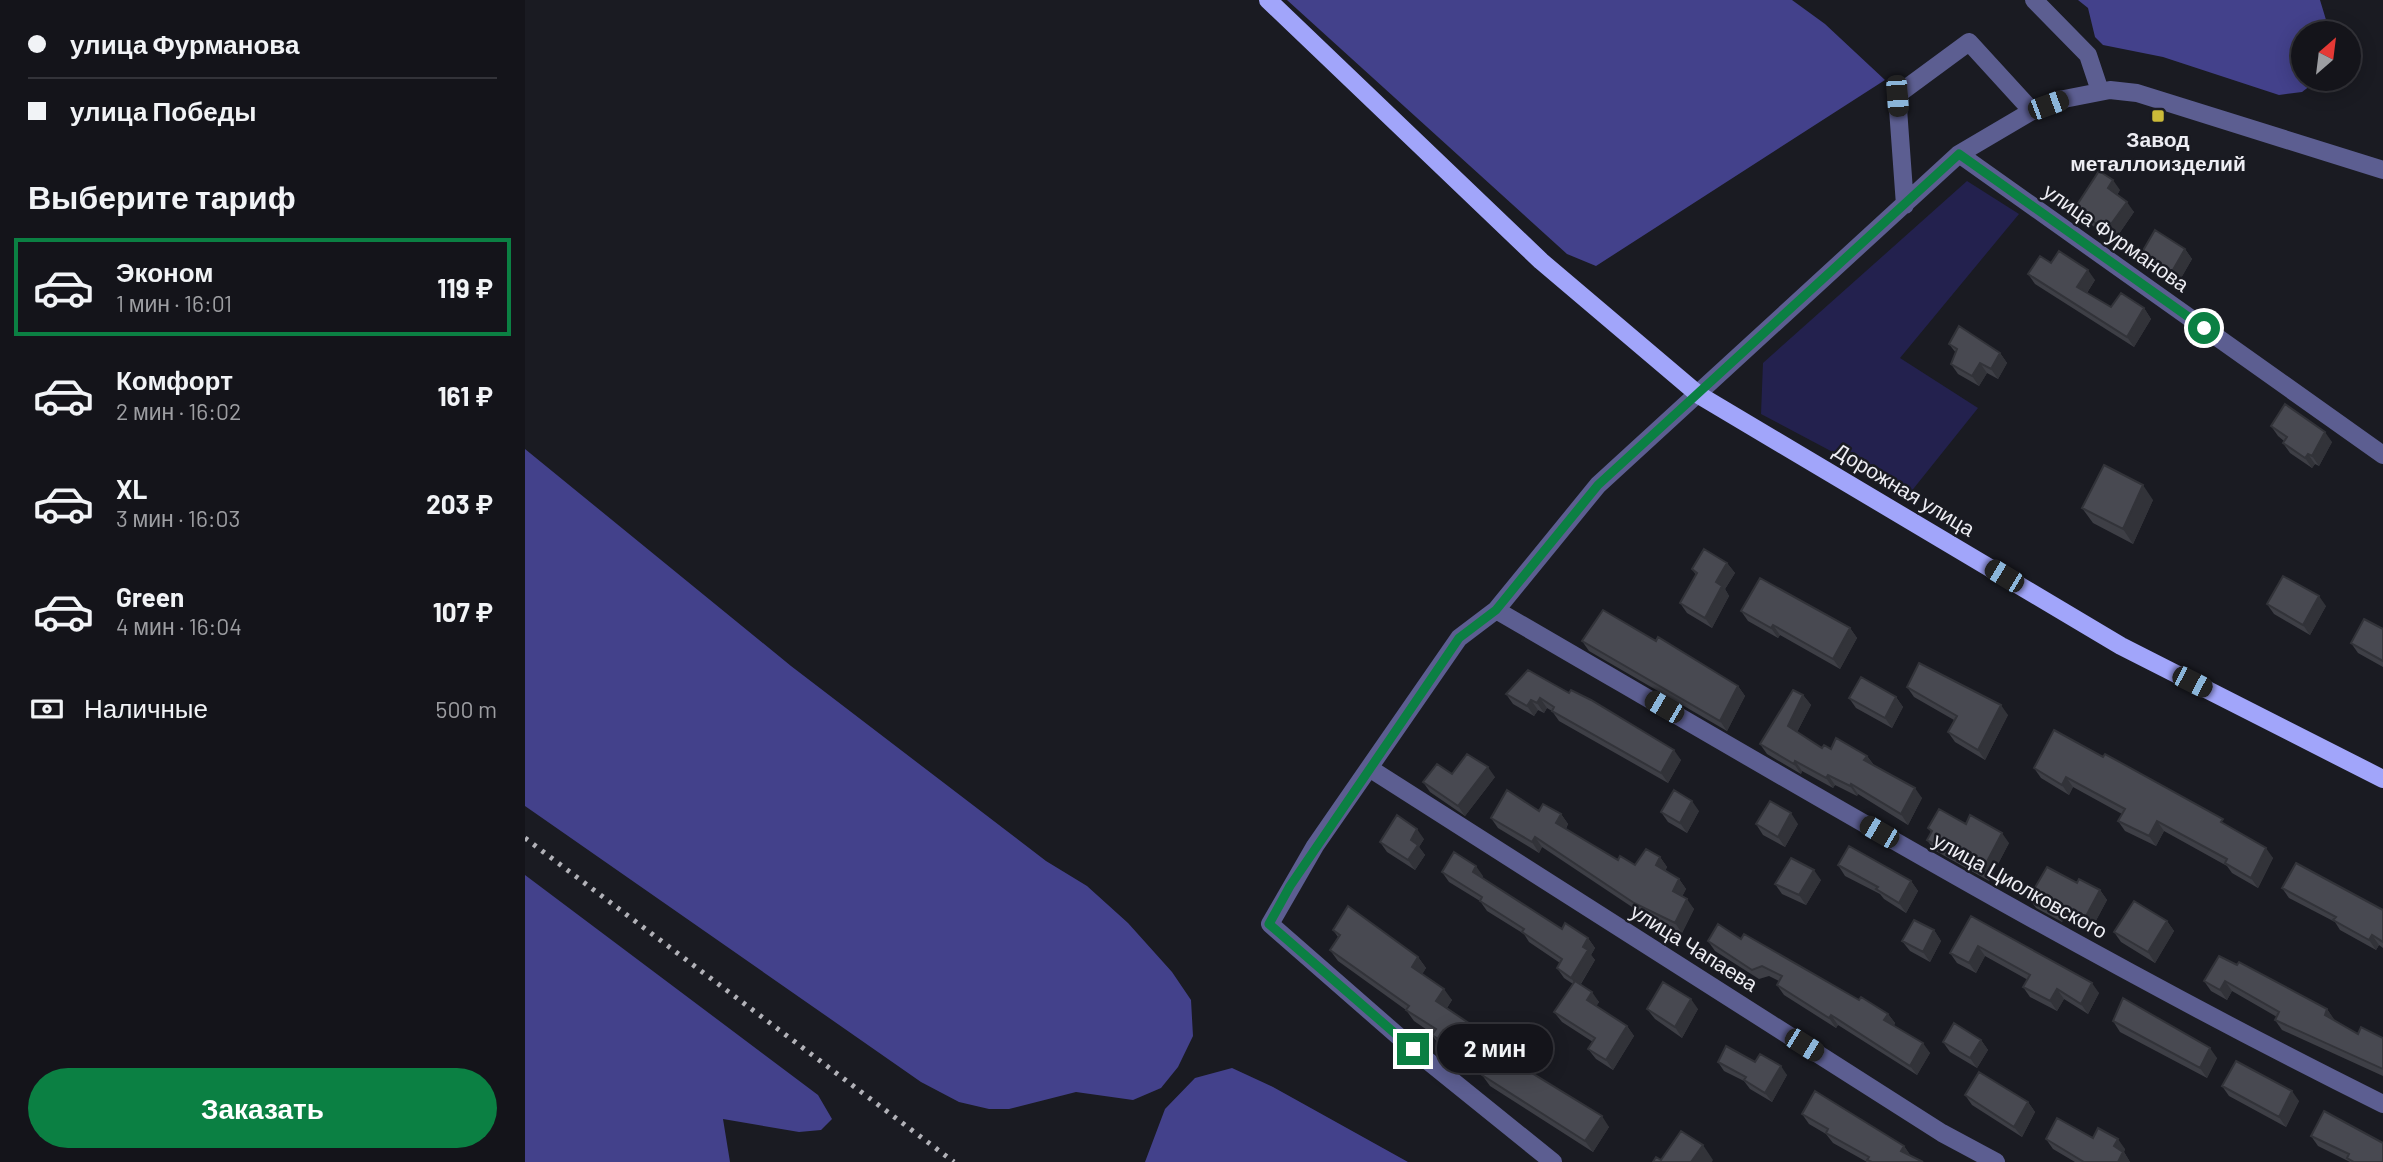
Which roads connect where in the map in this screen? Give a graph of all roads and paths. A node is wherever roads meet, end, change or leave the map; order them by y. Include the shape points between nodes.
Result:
1 (1268, 0) edge
2 (2034, 0) edge
3 (2100, 91) junction
4 (2032, 111) junction
5 (1959, 154) junction
6 (2383, 170) edge
7 (1905, 205) junction
8 (1699, 395) junction
9 (2383, 455) edge
10 (1496, 610) junction
11 (1369, 768) junction
12 (2383, 779) edge
13 (2383, 1104) edge
14 (1553, 1162) edge
15 (1996, 1162) edge

1 - 8 main road, Дорожная улица via 1541,261
2 - 3 street via 2088,55
3 - 4 street
3 - 6 street via 2137,93
4 - 5 street
4 - 7 street via 1969,42 1897,96
5 - 7 street
5 - 9 street, улица Фурманова
7 - 8 street
8 - 10 street via 1598,485
8 - 12 main road, Дорожная улица via 2120,646
10 - 11 street via 1459,638
10 - 13 street, улица Циолковского via 1975,887 2227,1027
11 - 14 street via 1269,924
11 - 15 street, улица Чапаева via 1942,1133

